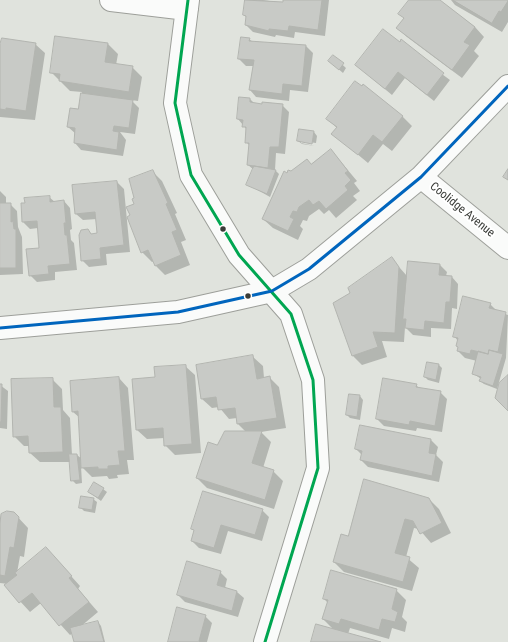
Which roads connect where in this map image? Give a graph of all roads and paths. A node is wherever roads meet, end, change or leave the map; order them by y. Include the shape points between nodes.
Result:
1 (111, 0) edge
2 (188, 5) edge
3 (508, 86) edge
4 (422, 177) junction
5 (508, 248) edge
6 (272, 291) junction
7 (0, 328) edge
8 (265, 642) edge

1 - 2 street
2 - 6 street via 175,103 191,175 239,255
3 - 4 street
4 - 5 street, Coolidge Avenue
4 - 6 street, Coolidge Avenue via 309,269
6 - 7 street, Coolidge Avenue via 178,312
6 - 8 street via 291,314 313,380 318,468

